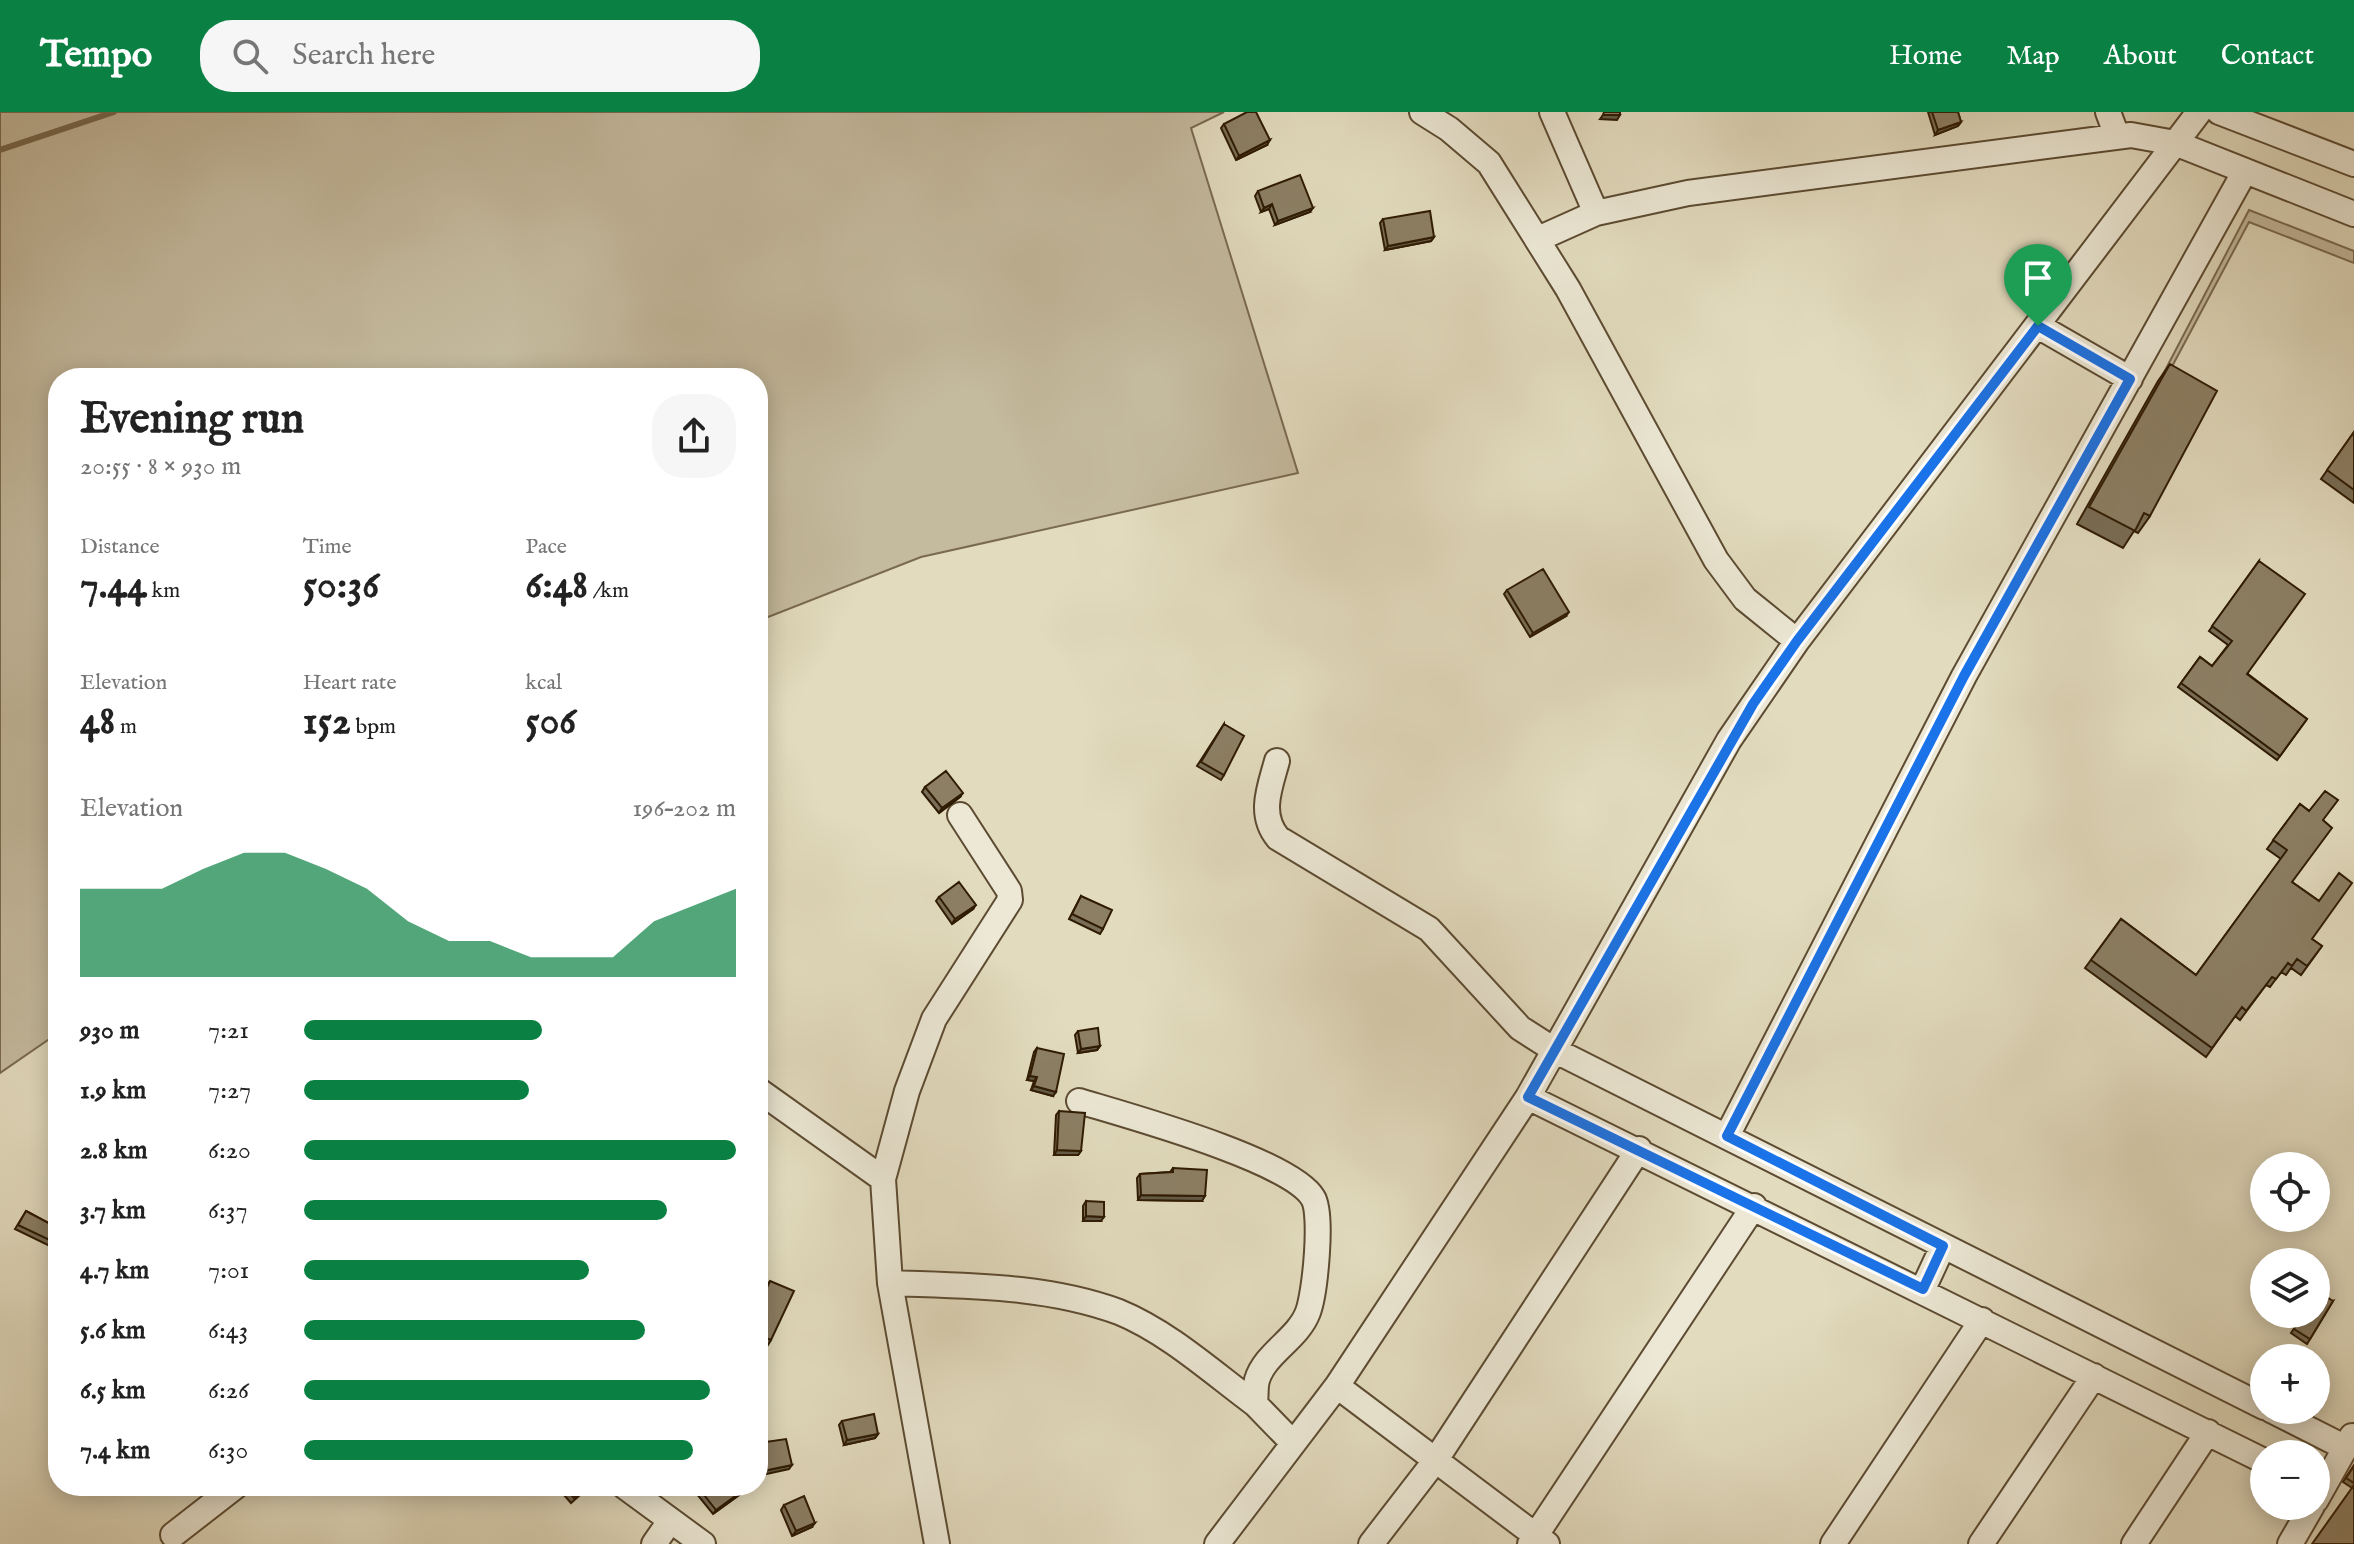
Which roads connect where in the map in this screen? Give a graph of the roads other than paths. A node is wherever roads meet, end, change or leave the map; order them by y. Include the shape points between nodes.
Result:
1 (1422, 112) edge
2 (1552, 112) edge
3 (2108, 112) edge
4 (2199, 112) edge
5 (2219, 112) edge
6 (2117, 136) junction
7 (2175, 143) junction
8 (2354, 164) edge
9 (2245, 171) junction
10 (1596, 213) junction
11 (2354, 214) edge
12 (1538, 239) junction
13 (2038, 326) junction
14 (2130, 379) junction
15 (1797, 641) junction
16 (1277, 761) dead end
17 (960, 815) dead end
18 (1556, 1051) junction
19 (768, 1097) edge
20 (1528, 1097) junction
21 (1079, 1101) dead end
22 (1727, 1136) junction
23 (1639, 1149) junction
24 (883, 1179) junction
25 (1754, 1206) junction
26 (1943, 1246) junction
27 (890, 1283) junction
28 (1923, 1289) junction
29 (1982, 1320) junction
30 (2094, 1376) junction
31 (1337, 1386) junction
32 (2250, 1400) edge
33 (1255, 1404) junction
34 (2308, 1424) edge
35 (2208, 1432) junction
36 (2350, 1440) edge
37 (1293, 1443) junction
38 (2250, 1454) edge
39 (1435, 1461) junction
40 (2330, 1473) edge
41 (223, 1496) edge
42 (637, 1496) edge
43 (2303, 1520) edge
44 (670, 1521) junction
45 (173, 1535) dead end
46 (1538, 1541) edge
47 (654, 1544) edge
48 (703, 1544) edge
49 (937, 1544) edge
50 (1217, 1544) edge
51 (1371, 1544) edge
52 (1833, 1544) edge
53 (1981, 1544) edge
54 (2134, 1544) edge
55 (2290, 1544) edge

1 - 12 street via 1485,157
2 - 10 street
3 - 6 street
4 - 7 street
5 - 8 street
6 - 7 street
6 - 10 street via 1688,193
7 - 9 street
7 - 13 street
9 - 11 street
9 - 14 street
10 - 12 street
12 - 15 street via 1716,560 1745,599
13 - 14 street
13 - 15 street
14 - 22 street via 1964,676
15 - 18 street via 1722,754
16 - 18 street via 1266,806 1268,823 1278,838 1429,929 1520,1028
17 - 24 street via 1010,900 934,1019
18 - 20 street
18 - 22 street
19 - 24 street
20 - 23 street
20 - 31 street
21 - 33 street via 1218,1144 1290,1179 1314,1199 1315,1261 1308,1314 1265,1365 1257,1379
22 - 26 street
23 - 25 street
23 - 39 street
24 - 27 street
25 - 28 street
25 - 46 street
26 - 28 street
26 - 32 street
27 - 33 street via 1054,1294 1120,1313
27 - 49 street
28 - 29 street
29 - 30 street
29 - 52 street
30 - 35 street
30 - 53 street
31 - 37 street
31 - 39 street
33 - 37 street
34 - 36 street
35 - 38 street
35 - 54 street
36 - 40 street
37 - 50 street
39 - 46 street
39 - 51 street
41 - 45 street
42 - 44 street
43 - 55 street
44 - 47 street
44 - 48 street

